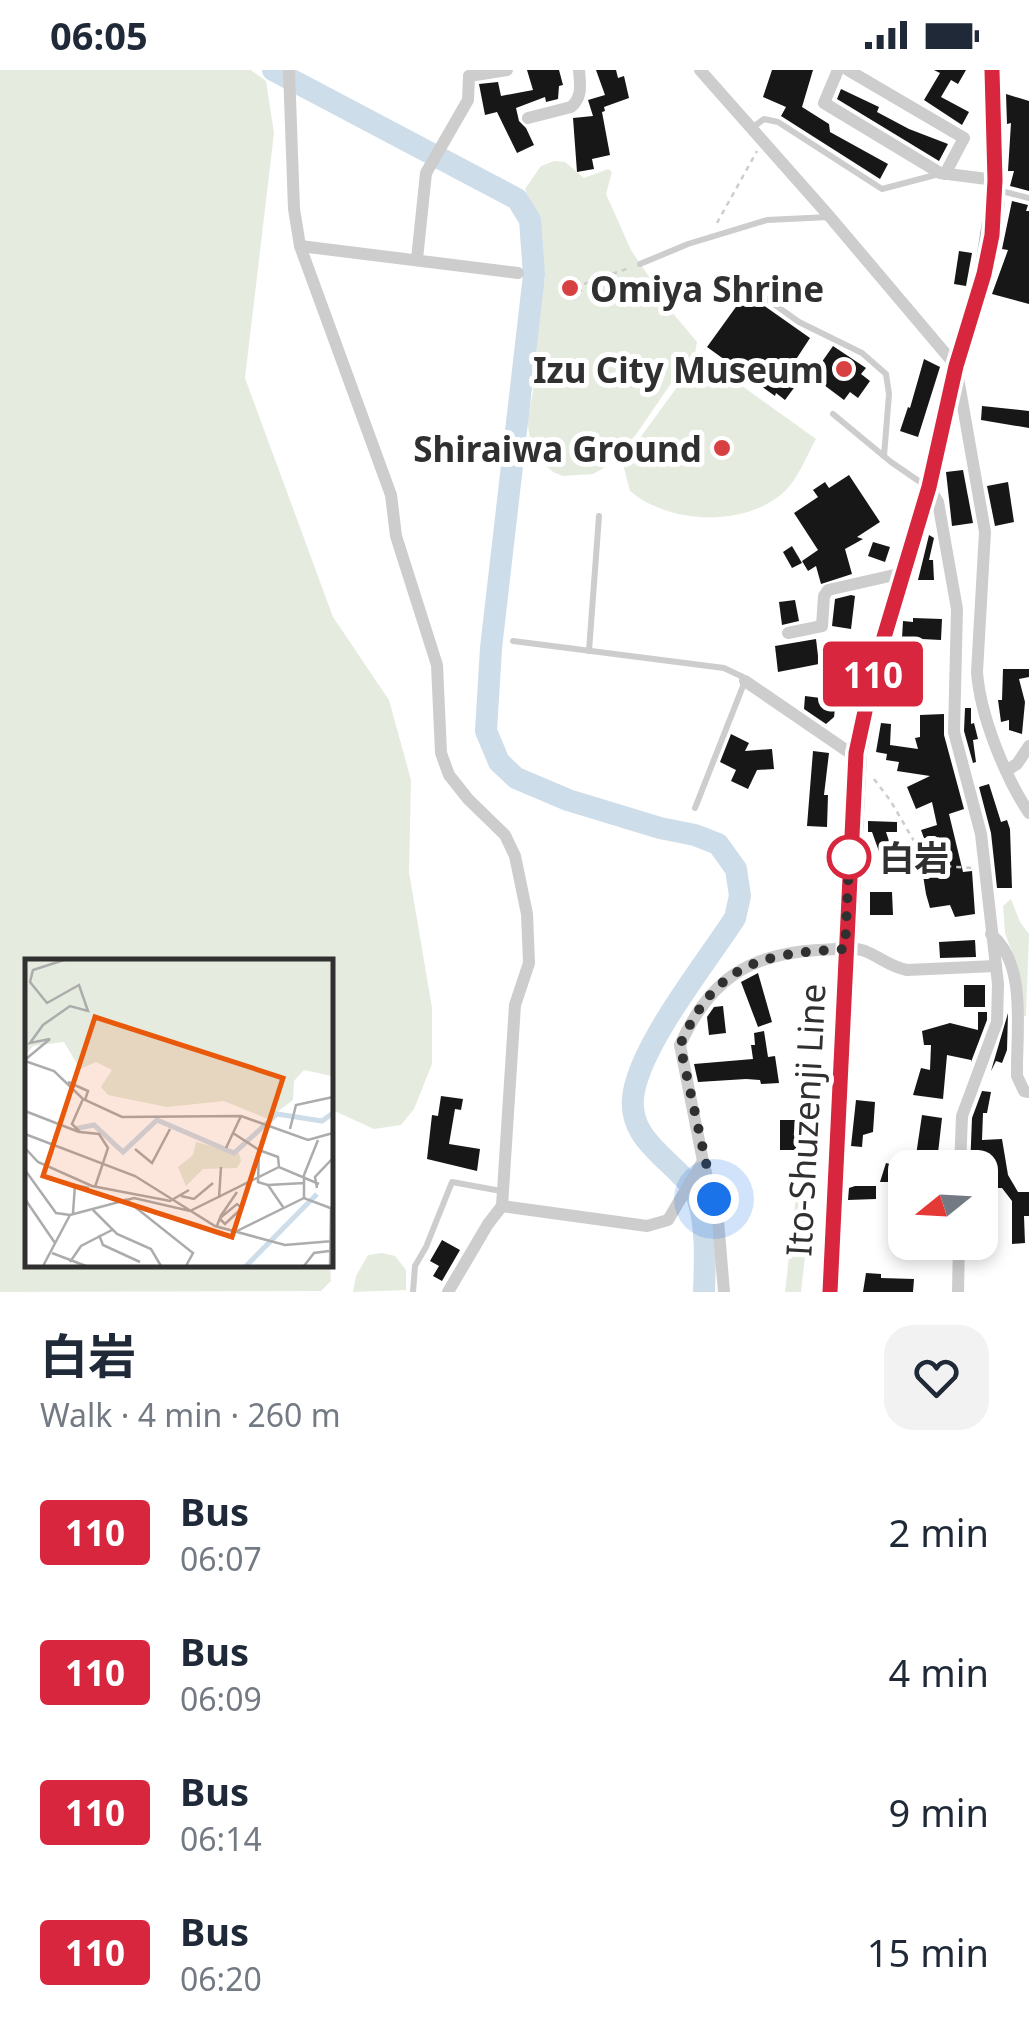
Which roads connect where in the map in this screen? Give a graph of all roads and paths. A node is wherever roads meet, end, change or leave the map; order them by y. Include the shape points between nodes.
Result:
1 (289, 70) edge
2 (507, 70) edge
3 (579, 70) edge
4 (700, 70) edge
5 (838, 70) edge
6 (848, 70) edge
7 (992, 70) edge
8 (468, 73) edge
9 (528, 118) dead end
10 (751, 128) junction
11 (763, 142) junction
12 (942, 174) junction
13 (995, 185) junction
14 (1029, 198) edge
15 (830, 217) junction
16 (717, 234) junction
17 (300, 246) junction
18 (417, 259) junction
19 (640, 264) dead end
20 (629, 268) dead end
21 (518, 274) dead end
22 (584, 284) dead end
23 (747, 285) dead end
24 (956, 366) junction
25 (833, 414) dead end
26 (884, 456) junction
27 (929, 487) junction
28 (599, 516) dead end
29 (903, 573) junction
30 (788, 633) dead end
31 (513, 641) dead end
32 (589, 651) junction
33 (744, 681) junction
34 (1029, 746) edge
35 (856, 760) junction
36 (1008, 770) junction
37 (696, 808) dead end
38 (1029, 813) edge
39 (984, 867) junction
40 (991, 934) junction
41 (845, 949) junction
42 (996, 966) junction
43 (1029, 1092) edge
44 (961, 1150) edge
45 (702, 1164) junction
46 (504, 1191) junction
47 (502, 1206) junction
48 (959, 1260) edge
49 (413, 1292) edge
50 (448, 1292) edge
51 (724, 1292) edge
52 (830, 1292) edge
53 (958, 1292) edge

1 - 17 street
2 - 8 street
3 - 9 street via 577,102
4 - 10 street
5 - 12 street via 824,103
6 - 12 street via 964,138
7 - 13 main road, Ito-Shuzenji Line
8 - 18 street via 468,100 428,168
10 - 11 street
10 - 12 lane via 764,119 778,122 882,189
11 - 15 street
11 - 16 path via 718,218
12 - 13 street
13 - 14 lane
13 - 24 main road, Ito-Shuzenji Line via 984,274
15 - 16 lane via 768,220
15 - 24 street
16 - 19 lane
17 - 18 street
17 - 46 street via 390,494 396,536 436,666 441,753 468,800 505,835 518,871 530,941 515,1005
18 - 21 street
20 - 22 path
23 - 26 lane via 886,374
24 - 27 main road, Ito-Shuzenji Line
24 - 36 street via 985,532 978,683
25 - 26 lane
26 - 27 lane
27 - 29 main road, Ito-Shuzenji Line
27 - 39 street via 938,502 957,609 954,732
28 - 32 lane
29 - 30 street via 828,590 822,626
29 - 35 main road, Ito-Shuzenji Line
31 - 32 lane
32 - 33 lane via 724,668
33 - 35 street
33 - 37 lane
34 - 36 street
35 - 39 path via 890,800 928,866
35 - 41 main road, Ito-Shuzenji Line
36 - 38 street
39 - 40 street
40 - 42 street
40 - 43 street via 1004,945 1014,970 1017,1076
41 - 42 street via 907,970
41 - 45 street via 776,956 744,967 716,987 695,1016 680,1045
41 - 52 main road, Ito-Shuzenji Line
42 - 44 street via 998,1022 962,1116
45 - 47 street via 668,1220 646,1226
45 - 51 street via 718,1220
46 - 47 street
46 - 49 lane via 452,1182 415,1266
47 - 50 street
48 - 53 street

